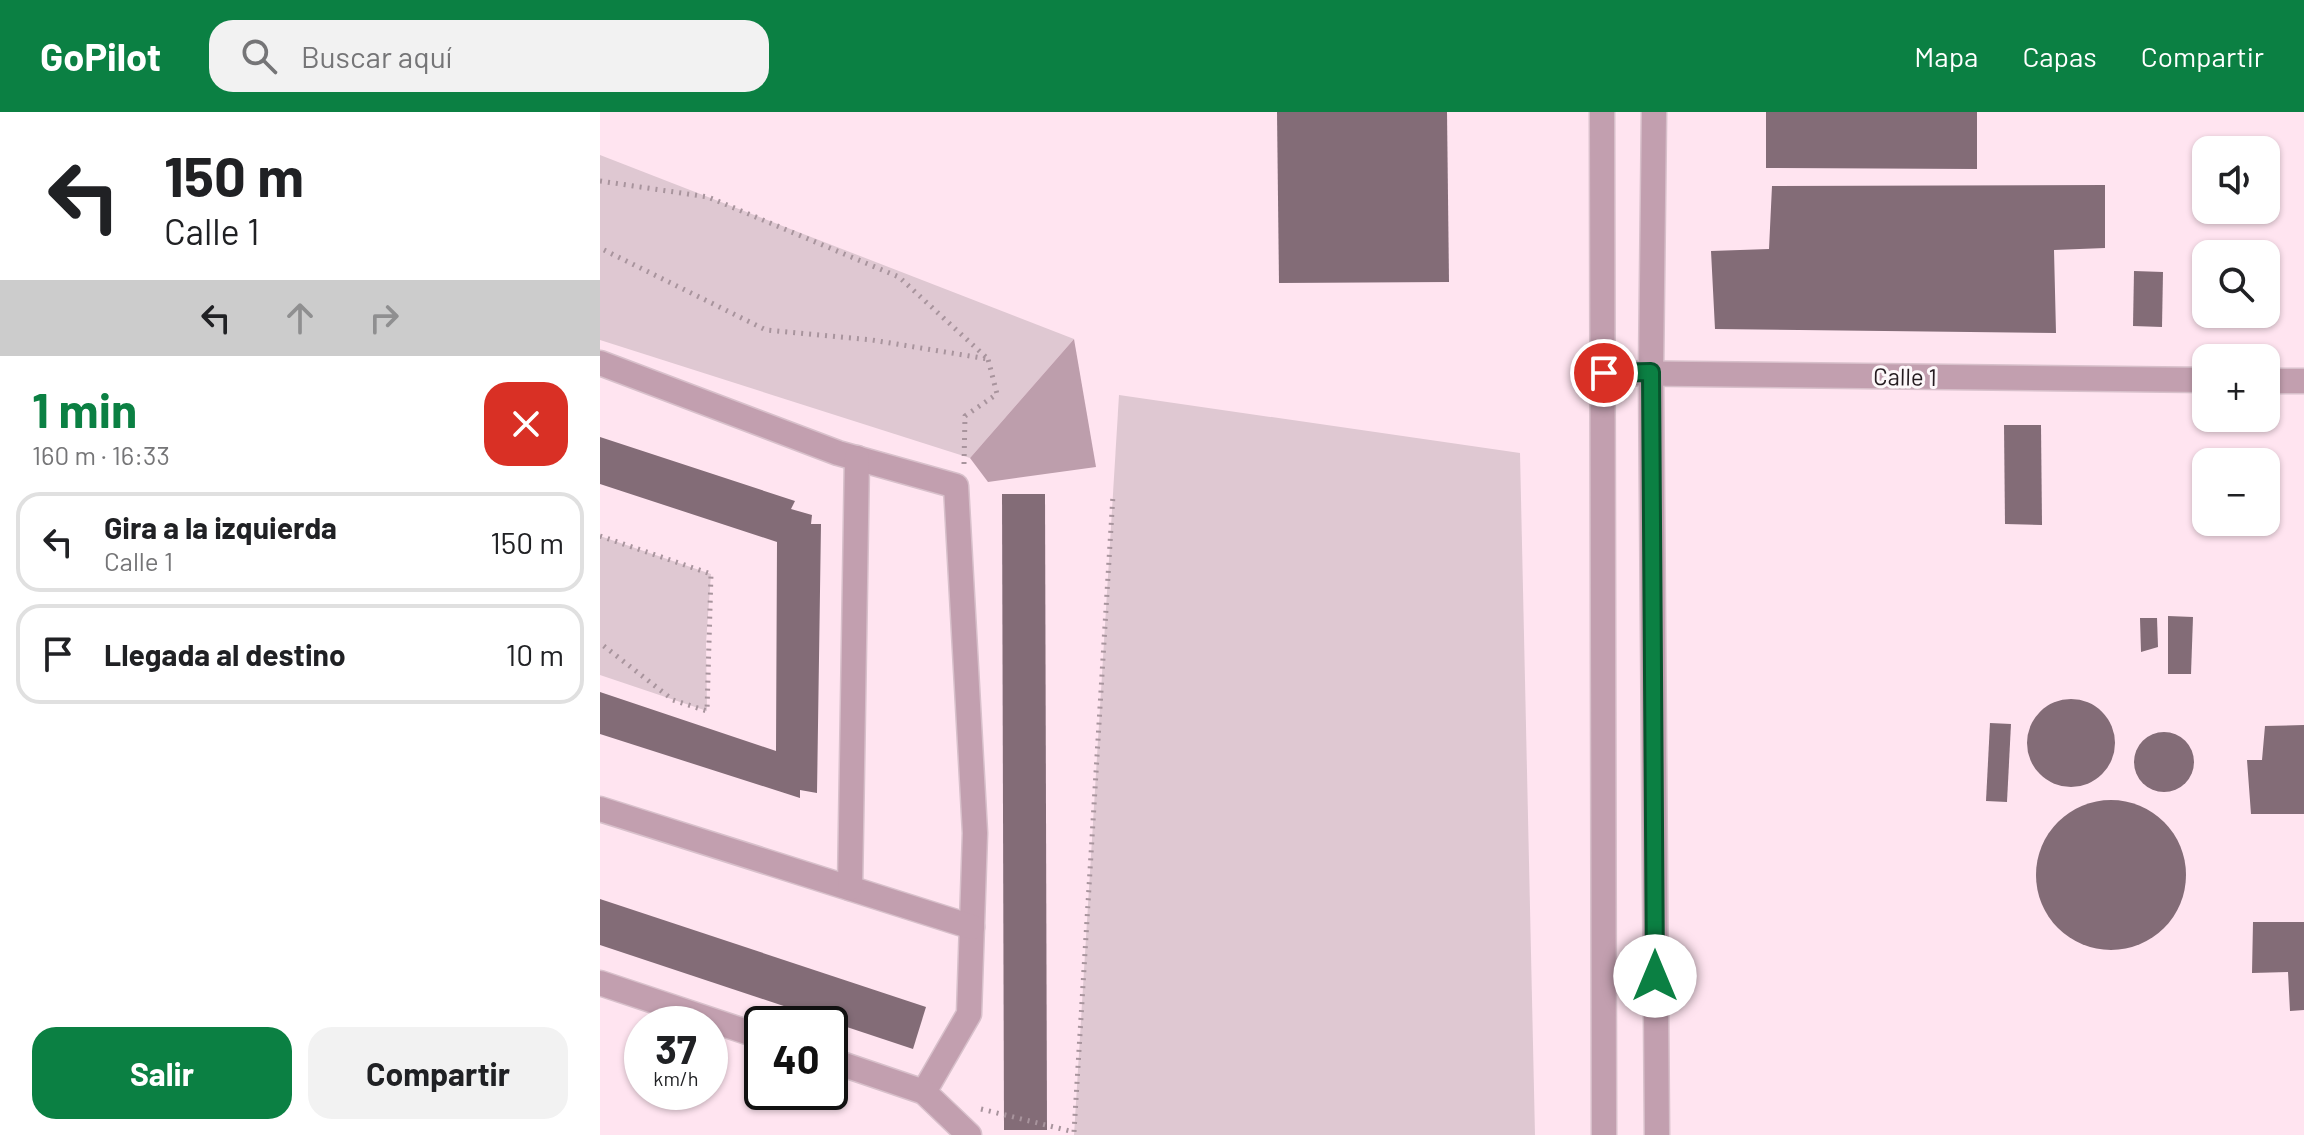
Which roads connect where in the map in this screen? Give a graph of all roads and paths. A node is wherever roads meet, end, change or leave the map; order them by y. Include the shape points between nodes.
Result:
1 (1602, 112) edge
2 (1654, 112) edge
3 (600, 181) edge
4 (600, 248) edge
5 (988, 359) junction
6 (600, 363) edge
7 (1651, 372) junction
8 (1604, 373) junction
9 (2192, 380) edge
10 (2280, 381) edge
11 (2304, 381) edge
12 (857, 458) junction
13 (964, 474) dead end
14 (1113, 495) dead end
15 (600, 536) edge
16 (600, 643) edge
17 (600, 809) edge
18 (850, 888) junction
19 (972, 927) junction
20 (600, 983) edge
21 (744, 1031) edge
22 (848, 1066) edge
23 (924, 1092) junction
24 (981, 1109) dead end
25 (969, 1135) edge
26 (1604, 1135) edge
27 (1657, 1135) edge

1 - 8 street
2 - 7 street
3 - 5 path via 708,197 899,277
4 - 5 path via 766,330
5 - 13 path via 997,394 965,416
6 - 12 street
7 - 8 street, Calle 1
7 - 9 street, Calle 1
7 - 27 street
8 - 26 street
10 - 11 street
12 - 18 street
12 - 19 street via 956,486 975,833
14 - 24 path via 1074,1132
15 - 16 path via 711,574 707,711 673,700
17 - 18 street
18 - 19 street
19 - 23 street via 969,1014
20 - 21 street
22 - 23 street
23 - 25 street

